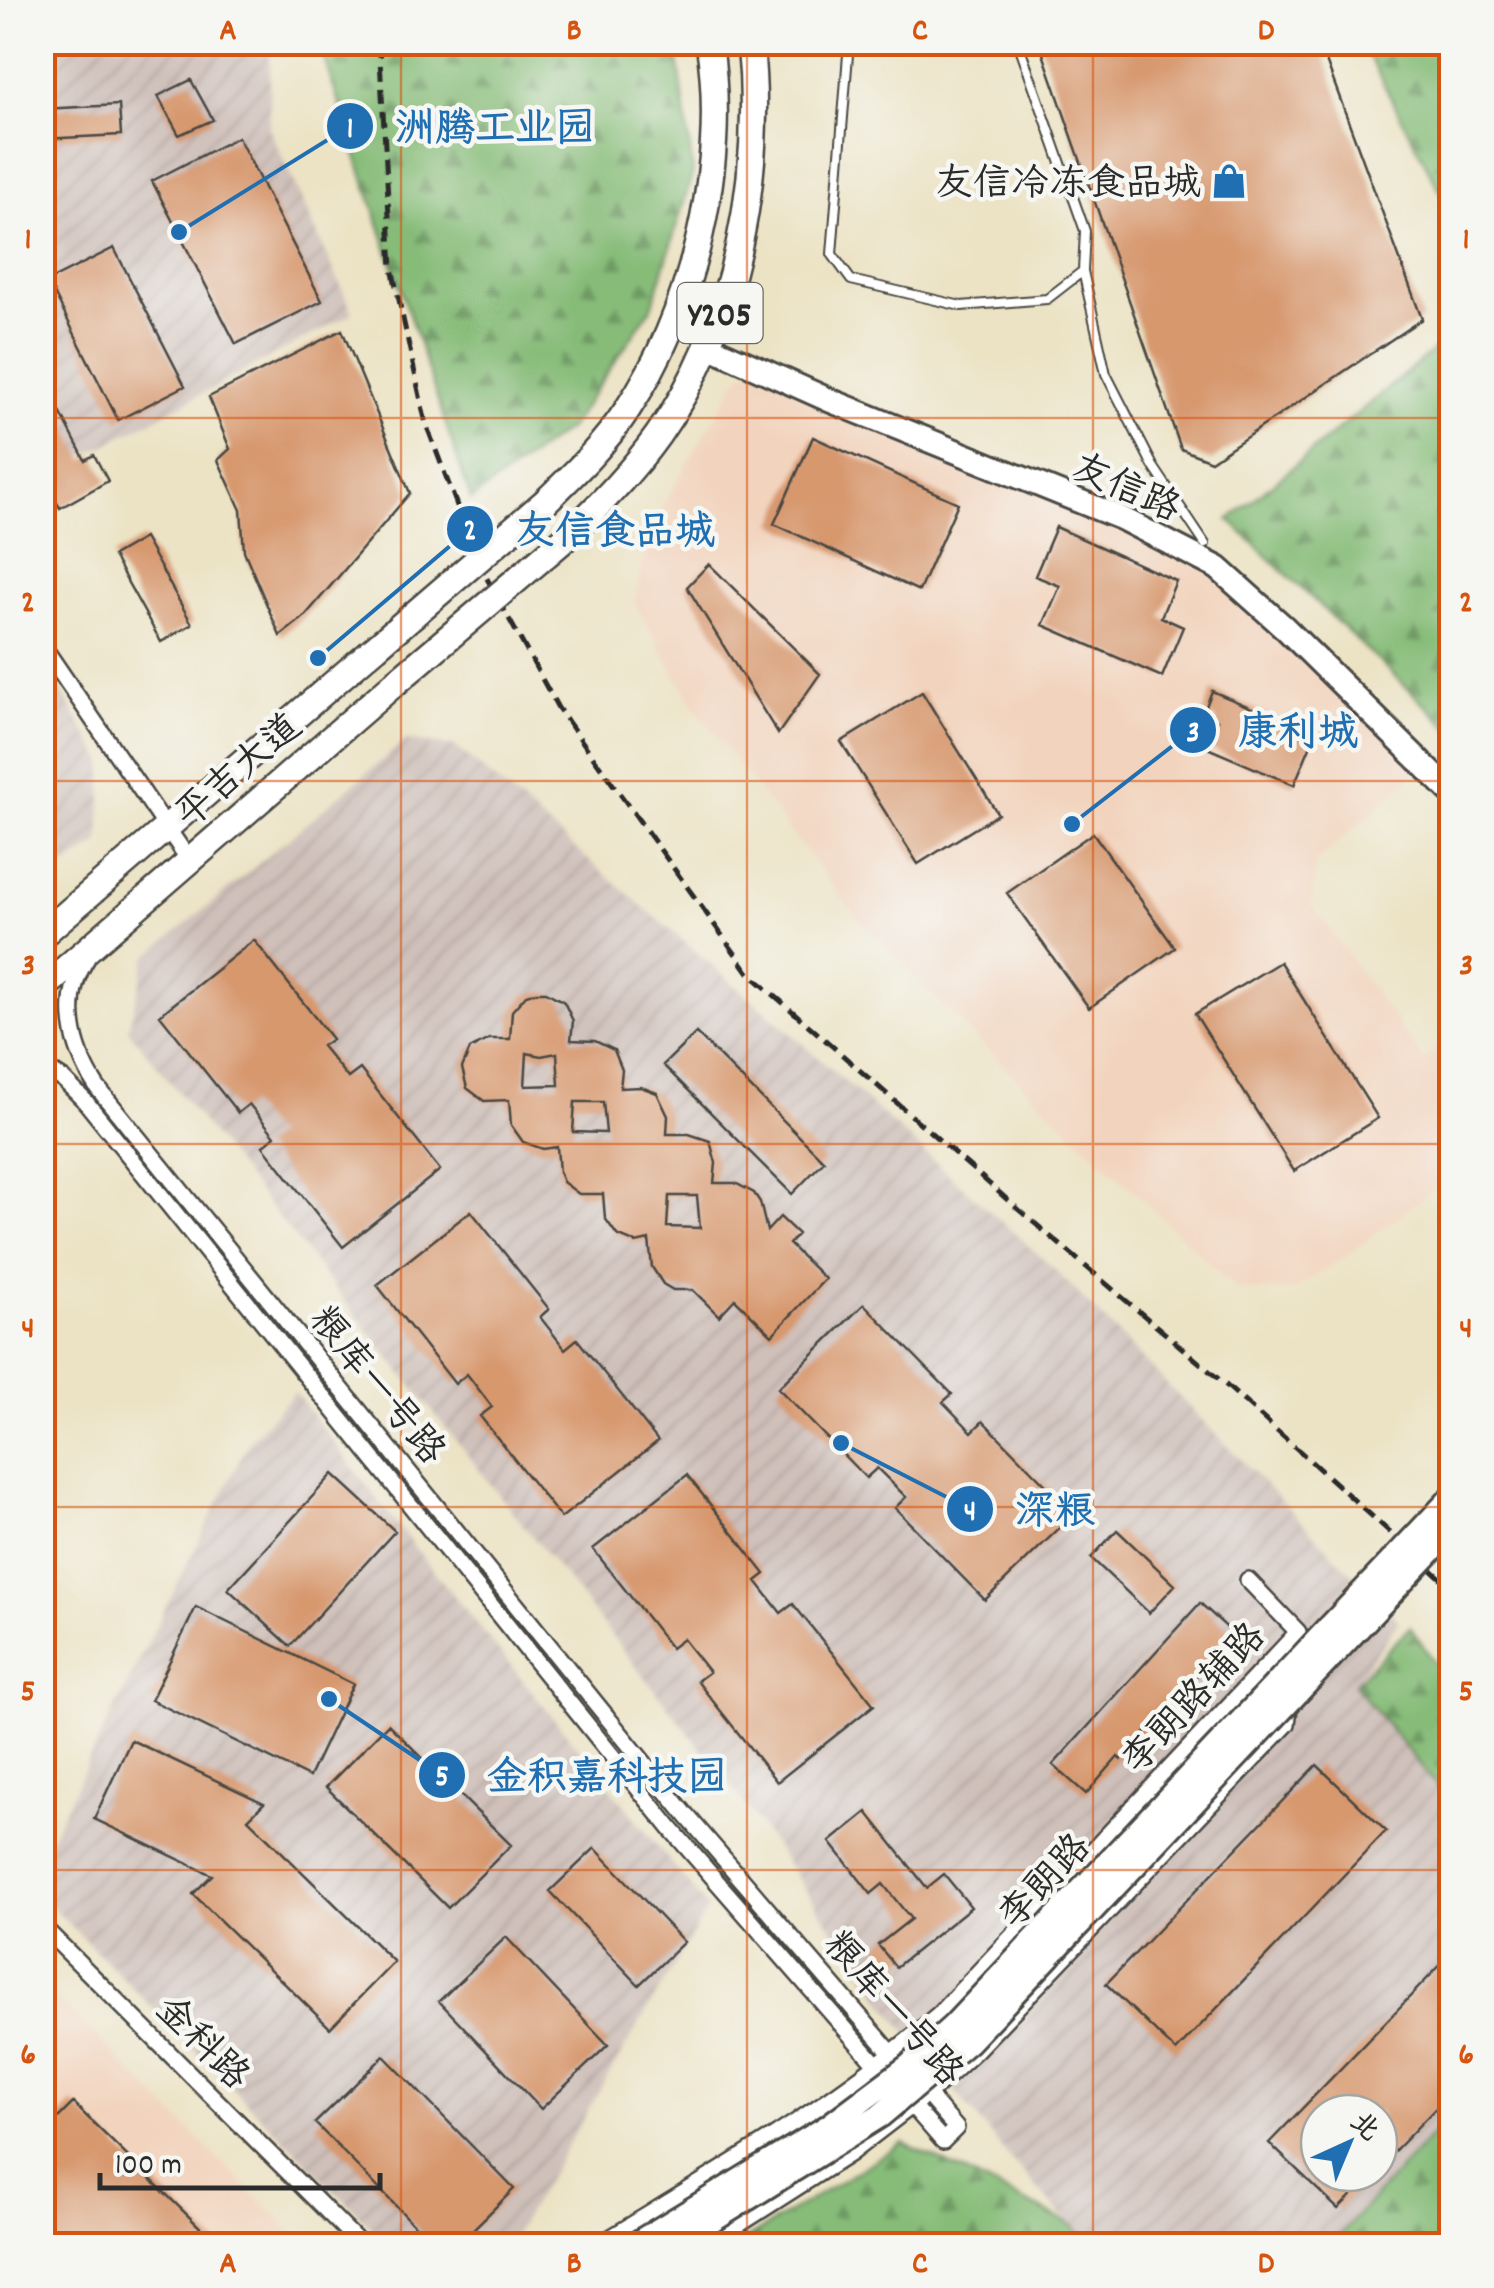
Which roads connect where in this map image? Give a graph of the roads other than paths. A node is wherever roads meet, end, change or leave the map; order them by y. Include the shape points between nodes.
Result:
1 (709, 42) edge
2 (849, 42) edge
3 (1018, 42) edge
4 (754, 44) edge
5 (1083, 271) junction
6 (710, 338) junction
7 (1205, 544) junction
8 (42, 645) edge
9 (1452, 773) edge
10 (1452, 793) edge
11 (166, 829) junction
12 (189, 860) junction
13 (42, 935) edge
14 (97, 942) junction
15 (42, 989) edge
16 (42, 1066) edge
17 (1452, 1497) edge
18 (1452, 1528) edge
19 (1248, 1580) dead end
20 (1298, 1632) junction
21 (42, 1926) edge
22 (894, 2053) junction
23 (878, 2066) junction
24 (928, 2094) junction
25 (912, 2106) junction
26 (362, 2246) edge
27 (598, 2246) edge
28 (632, 2246) edge
29 (672, 2246) edge
30 (705, 2246) edge

1 - 11 main road, 平吉大道 / Y205, bridge via 714,115 696,250 681,304 627,410 546,502
2 - 5 lane via 832,254 851,280 961,306 1047,300
3 - 5 lane via 1085,231
4 - 6 main road, 平吉大道 / Y205 via 748,189
5 - 7 lane via 1106,374 1153,466
6 - 7 street, 友信路 via 1127,504
6 - 10 street, 友信路 via 828,400 1120,518 1218,568
6 - 12 main road, 平吉大道 / Y205, bridge via 660,432 619,486
7 - 9 street, 友信路 via 1292,614
8 - 11 street
11 - 12 street
11 - 13 main road, 平吉大道 / Y205
12 - 14 main road, 平吉大道 / Y205
14 - 15 main road, 平吉大道 / Y205
14 - 22 street, 粮库一号路 via 73,990 71,1016 84,1067 98,1087 699,1830
16 - 23 street, 粮库一号路 via 85,1101 683,1843
17 - 28 street, 李朗路, bridge via 954,2026 827,2128
18 - 29 street, 李朗路, bridge via 969,2041 880,2116
19 - 20 street
20 - 22 street, 李朗路辅路 via 940,2014
20 - 24 street, 李朗路辅路 via 1288,1724
21 - 26 street, 金科路
22 - 23 street, 李朗路辅路
22 - 24 street, 粮库一号路
23 - 25 street, 粮库一号路
23 - 27 street, 李朗路辅路
24 - 25 street, 李朗路辅路
24 - 25 street, 粮库一号路 via 956,2128 942,2141
25 - 30 street, 李朗路辅路 via 850,2154

